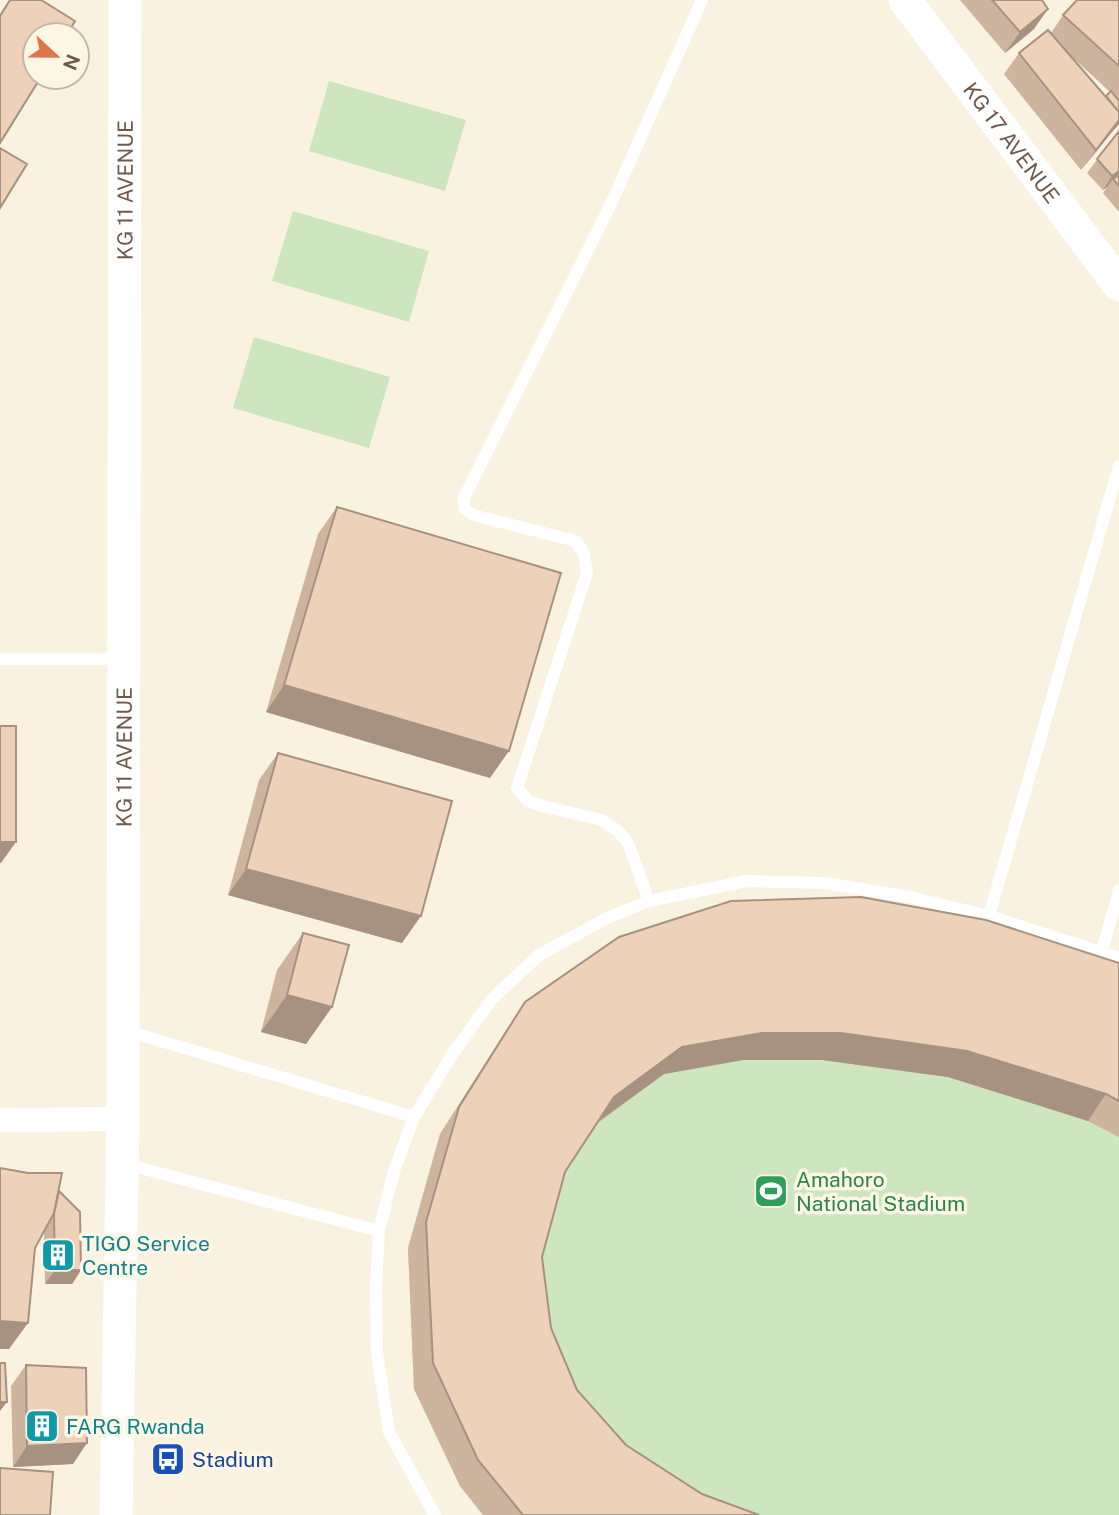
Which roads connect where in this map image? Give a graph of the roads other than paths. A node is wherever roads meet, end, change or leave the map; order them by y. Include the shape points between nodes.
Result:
1 (125, 0) edge
2 (702, 0) edge
3 (905, 0) edge
4 (1119, 285) edge
5 (1119, 466) edge
6 (0, 659) edge
7 (122, 659) junction
8 (1119, 890) edge
9 (649, 901) junction
10 (989, 916) junction
11 (1102, 951) junction
12 (1119, 958) edge
13 (123, 1030) junction
14 (414, 1117) junction
15 (123, 1119) junction
16 (0, 1120) edge
17 (121, 1163) junction
18 (379, 1231) junction
19 (116, 1515) edge
20 (435, 1515) edge

1 - 7 main road, KG 11 AVENUE
2 - 9 lane via 610,206 464,498 464,508 472,515 576,541 584,554 587,573 517,788 528,801 603,820 618,831 628,843
3 - 4 main road, KG 17 AVENUE
5 - 10 lane
6 - 7 lane
7 - 13 main road, KG 11 AVENUE
8 - 11 lane
9 - 10 lane via 747,881 825,883
9 - 14 lane via 539,955 492,999
10 - 11 lane
11 - 12 lane
13 - 14 lane
13 - 15 main road, KG 11 AVENUE
14 - 18 lane
15 - 16 street
15 - 17 main road, KG 11 AVENUE
17 - 18 lane
17 - 19 main road, KG 11 AVENUE
18 - 20 lane via 377,1353 389,1432

